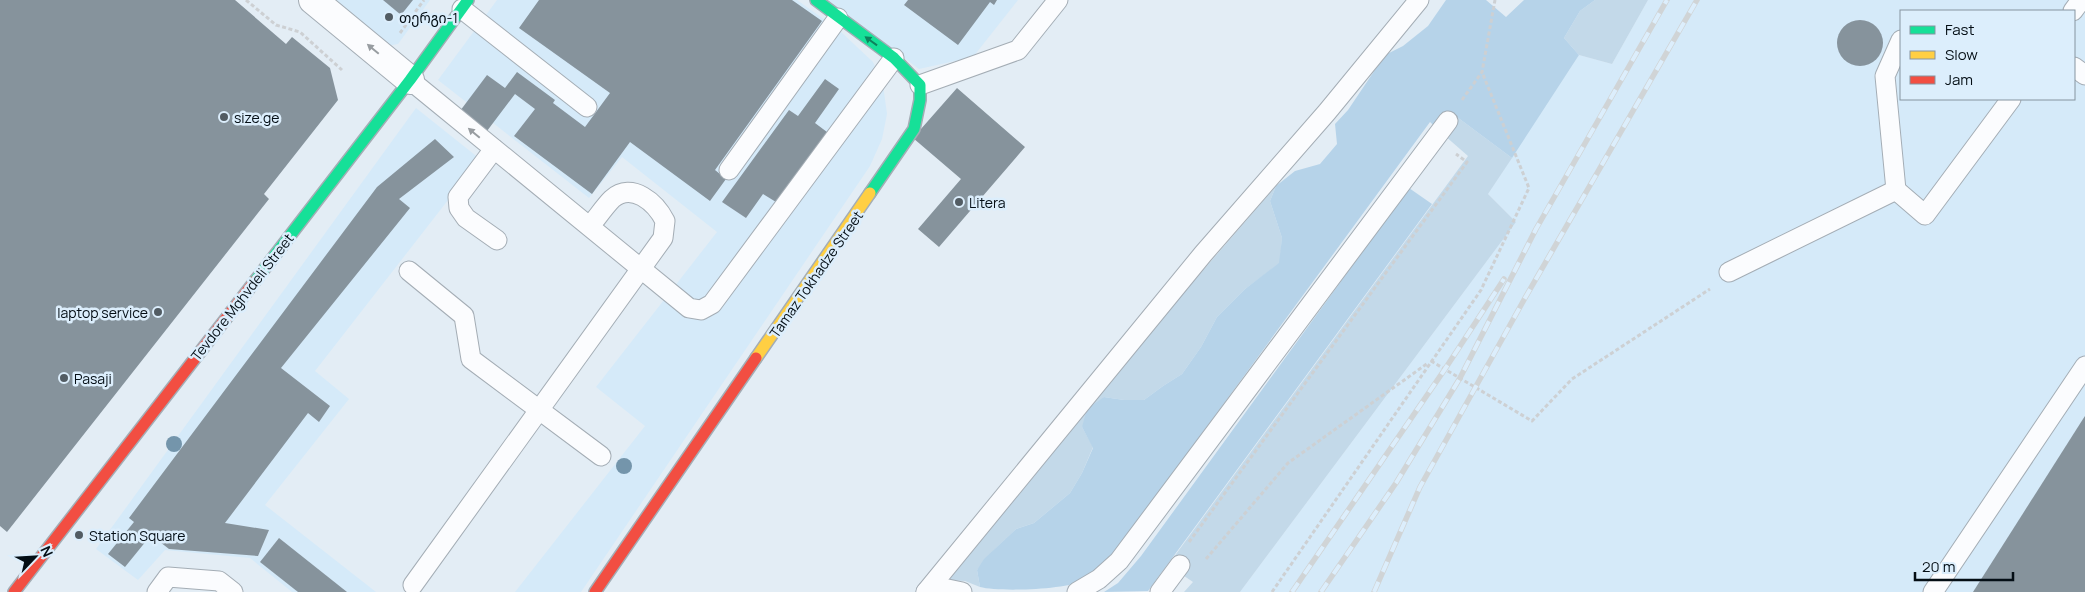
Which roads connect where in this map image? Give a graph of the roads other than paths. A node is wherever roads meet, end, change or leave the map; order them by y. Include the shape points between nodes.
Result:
1 (313, 0) edge
2 (1058, 0) edge
3 (1419, 0) edge
4 (465, 4) edge
5 (831, 7) edge
6 (1900, 42) edge
7 (894, 58) junction
8 (410, 80) junction
9 (920, 85) junction
10 (2010, 100) edge
11 (587, 107) dead end
12 (1448, 121) road end
13 (494, 149) junction
14 (729, 170) dead end
15 (1896, 190) junction
16 (590, 226) junction
17 (497, 240) dead end
18 (642, 268) junction
19 (409, 271) dead end
20 (1729, 272) road end
21 (2085, 366) edge
22 (539, 411) junction
23 (601, 456) dead end
24 (1180, 565) road end
25 (413, 585) dead end
26 (14, 592) edge
27 (157, 592) edge
28 (233, 592) edge
29 (594, 592) edge
30 (926, 592) edge
31 (962, 592) edge
32 (1077, 592) edge
33 (1160, 592) edge
34 (1933, 592) edge

8 -> 1 street
2 - 9 lane via 1018,50
3 - 30 lane via 1203,254
4 - 8 street, Tevdore Mghvdeli Street
4 - 11 lane
7 -> 5 street
5 - 14 lane
6 - 15 lane via 1886,76
7 - 9 street
7 - 18 lane via 712,304 701,310 689,308
13 -> 8 lane
8 - 26 street, Tevdore Mghvdeli Street
9 - 29 street, Tamaz Tokhadze Street via 914,130 900,152
10 - 15 lane via 1925,215
12 - 32 lane via 1119,561 1099,580
13 - 16 lane
13 - 17 lane via 458,197 459,208 466,218
15 - 20 lane
16 - 18 lane
16 - 18 lane via 613,198 623,193 635,193 649,200 665,220 665,228 663,238
18 - 22 lane
19 - 22 lane via 464,316 471,359
21 - 34 lane
22 - 23 lane
22 - 25 lane
24 - 33 lane
27 - 28 lane via 168,577 219,581
30 - 31 lane via 943,588

